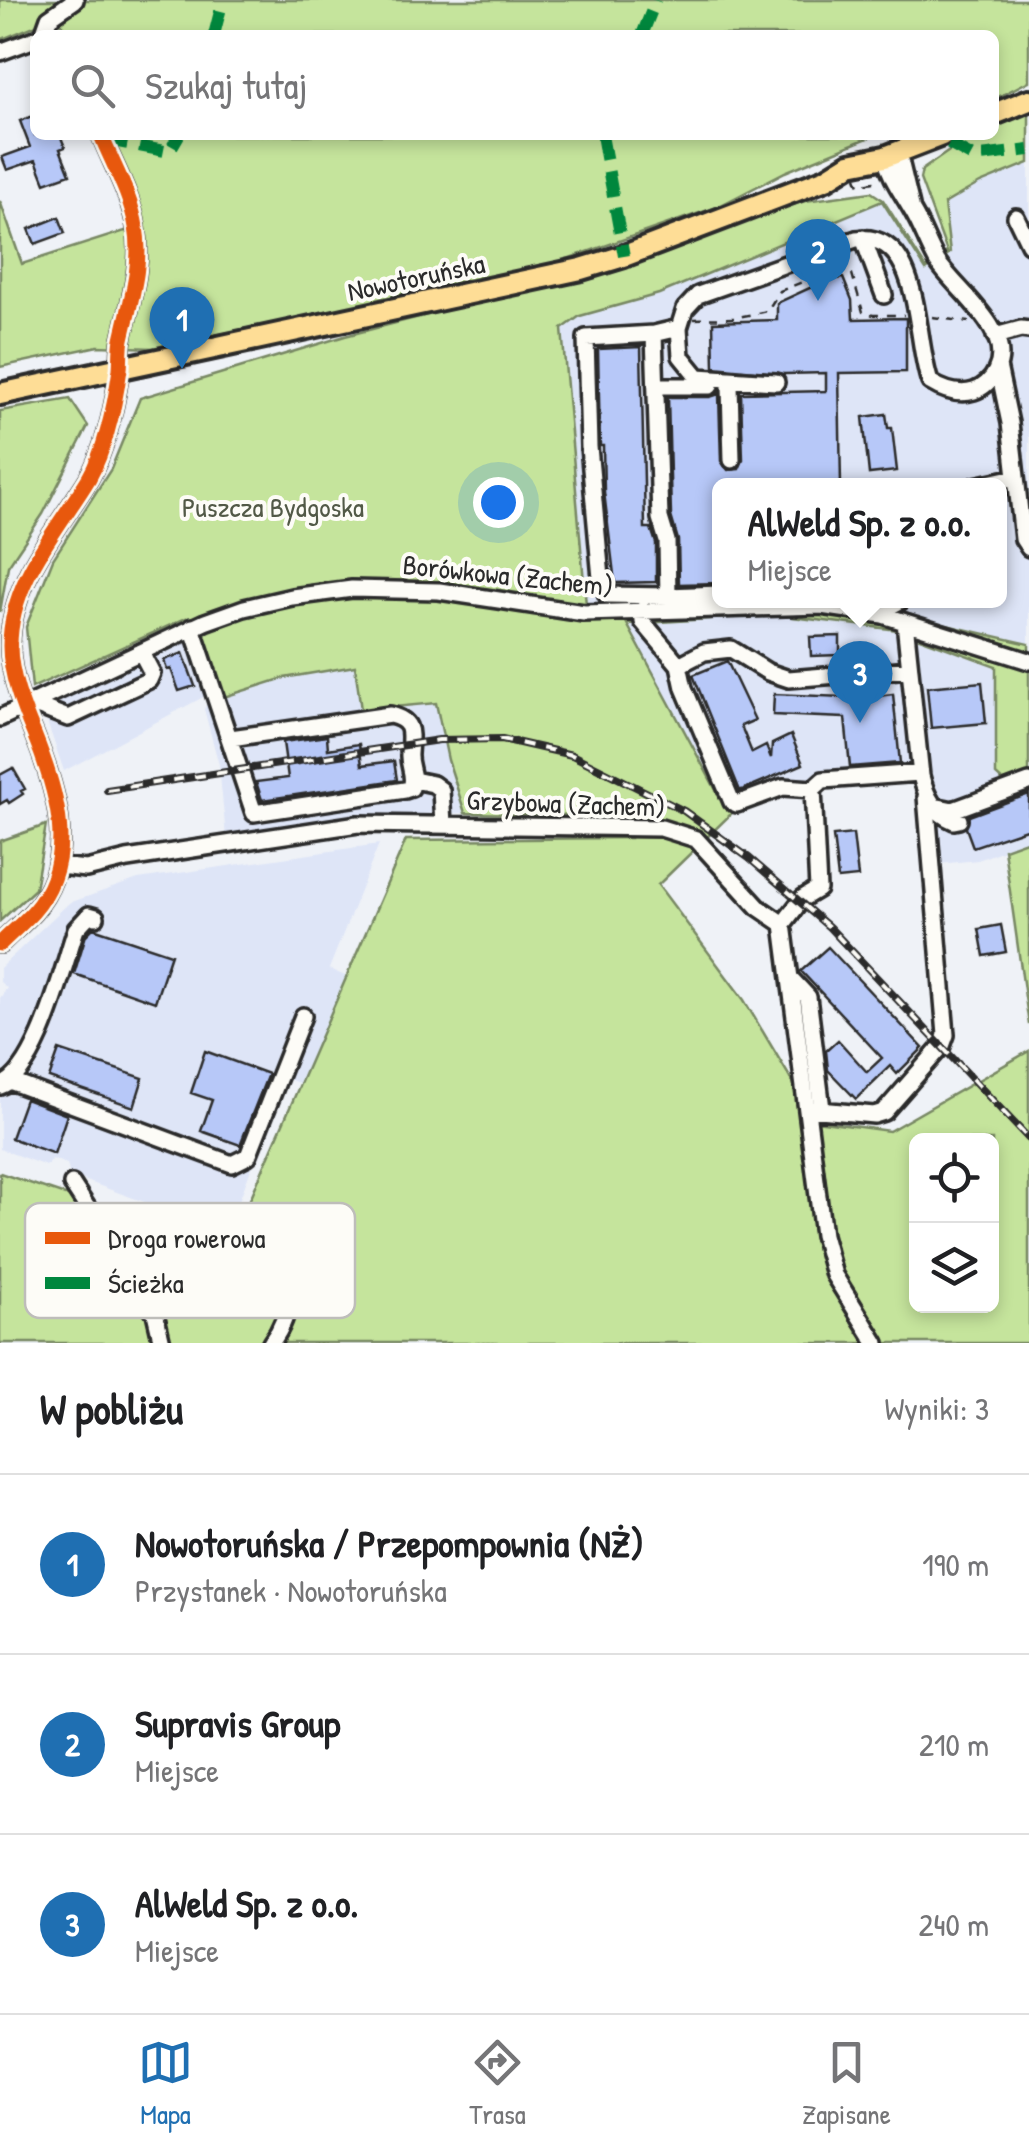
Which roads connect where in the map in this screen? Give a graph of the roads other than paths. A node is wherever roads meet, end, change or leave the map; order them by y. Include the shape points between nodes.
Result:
1 (74, 0) edge
2 (45, 30) edge
3 (30, 41) edge
4 (0, 52) edge
5 (1029, 100) edge
6 (999, 112) edge
7 (103, 140) edge
8 (929, 140) edge
9 (884, 157) junction
10 (1016, 217) dead end
11 (863, 238) junction
12 (1029, 244) edge
13 (884, 295) dead end
14 (680, 323) junction
15 (992, 330) junction
16 (1029, 330) edge
17 (654, 334) junction
18 (998, 366) junction
19 (120, 368) junction
20 (776, 382) dead end
21 (737, 384) junction
22 (656, 386) junction
23 (0, 394) edge
24 (732, 460) dead end
25 (1020, 468) edge
26 (996, 478) edge
27 (1029, 548) edge
28 (712, 594) edge
29 (668, 596) junction
30 (732, 608) edge
31 (832, 608) edge
32 (642, 610) junction
33 (905, 622) junction
34 (192, 628) junction
35 (141, 652) junction
36 (1029, 660) edge
37 (679, 665) junction
38 (910, 668) junction
39 (28, 706) junction
40 (0, 718) edge
41 (231, 738) junction
42 (920, 773) junction
43 (414, 780) junction
44 (1029, 782) edge
45 (813, 790) junction
46 (930, 801) junction
47 (254, 813) junction
48 (959, 820) dead end
49 (443, 824) junction
50 (255, 840) junction
51 (58, 866) junction
52 (96, 917) dead end
53 (783, 924) junction
54 (0, 944) edge
55 (302, 1016) dead end
56 (6, 1084) edge
57 (816, 1109) junction
58 (72, 1184) dead end
59 (84, 1203) edge
60 (155, 1318) edge
61 (285, 1318) edge
62 (162, 1343) edge
63 (271, 1343) edge
64 (876, 1343) edge

1 - 2 street via 49,18
3 - 4 street
5 - 6 main road
7 - 19 street via 138,232
8 - 9 main road, Nowotoruńska
9 - 15 street via 938,263
9 - 19 main road, Nowotoruńska via 855,177 832,176 582,269
10 - 12 street
11 - 13 street
11 - 14 street via 698,295
11 - 18 street via 895,249 918,316 930,382 944,390 976,391
14 - 17 street
14 - 21 street via 681,356 693,373
15 - 16 street
15 - 18 street
17 - 22 street
17 - 29 street via 586,338 586,394 603,590
18 - 25 street
19 - 23 main road, Nowotoruńska
19 - 39 street via 92,473 13,610 10,650
20 - 21 street
21 - 22 street
21 - 24 street
22 - 29 street
25 - 26 street
25 - 27 street
28 - 29 street
30 - 32 street, Borówkowa (Zachem)
31 - 33 street, Borówkowa (Zachem)
32 - 34 street, Borówkowa (Zachem) via 584,612 439,590 352,589 244,608
32 - 37 street via 643,622
33 - 36 street, Borówkowa (Zachem)
33 - 38 street
34 - 35 street, Borówkowa (Zachem)
34 - 41 street
35 - 39 street, Borówkowa (Zachem)
35 - 39 street via 152,672 149,680 68,718
37 - 38 street via 731,648 789,678
37 - 45 street via 732,802 782,787
38 - 42 street
39 - 40 street, Borówkowa (Zachem)
39 - 51 street via 60,818
41 - 43 street via 400,718 411,730
41 - 47 street
42 - 45 street via 823,780
42 - 46 street
43 - 47 street via 406,790
43 - 49 street via 441,790
44 - 46 street via 953,810
45 - 53 street via 818,889
46 - 48 street via 943,817
46 - 57 street via 942,1046 884,1112
47 - 50 street
49 - 50 street, Grzybowa (Zachem) via 358,824
49 - 53 street, Grzybowa (Zachem) via 678,831 710,851 758,907
50 - 51 street, Grzybowa (Zachem) via 86,869
51 - 54 street via 34,911
52 - 56 street via 76,930 30,1058
53 - 57 street
55 - 56 street via 248,1156 232,1164
57 - 64 street via 824,1235 834,1274
58 - 59 street
60 - 62 street
61 - 63 street

